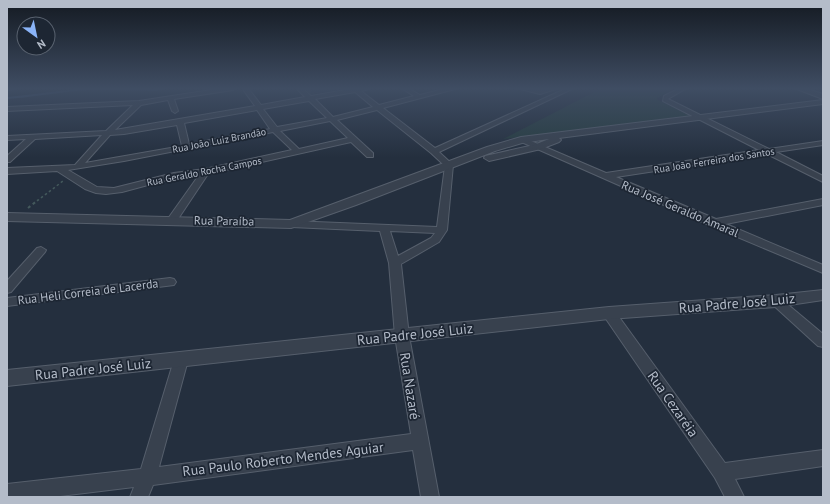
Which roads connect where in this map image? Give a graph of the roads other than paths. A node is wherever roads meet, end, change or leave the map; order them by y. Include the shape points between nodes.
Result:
1 (130, 112) edge
2 (234, 112) edge
3 (261, 112) edge
4 (325, 112) edge
5 (363, 112) edge
6 (383, 112) edge
7 (520, 112) edge
8 (687, 112) edge
9 (749, 112) edge
10 (699, 118) junction
11 (332, 119) junction
12 (180, 122) junction
13 (274, 129) junction
14 (571, 133) junction
15 (107, 134) junction
16 (34, 136) junction
17 (7, 138) edge
18 (353, 139) junction
19 (521, 140) junction
20 (823, 143) edge
21 (186, 147) junction
22 (537, 147) junction
23 (434, 151) junction
24 (768, 151) junction
25 (298, 152) junction
26 (489, 154) junction
27 (370, 155) dead end
28 (7, 160) edge
29 (77, 166) junction
30 (445, 167) junction
31 (59, 168) junction
32 (7, 171) edge
33 (205, 172) junction
34 (605, 176) junction
35 (823, 179) edge
36 (823, 202) edge
37 (12, 217) edge
38 (172, 220) junction
39 (713, 223) junction
40 (291, 224) junction
41 (384, 228) junction
42 (442, 230) junction
43 (41, 250) dead end
44 (395, 263) junction
45 (823, 270) edge
46 (170, 282) dead end
47 (7, 289) edge
48 (823, 295) edge
49 (776, 301) junction
50 (7, 302) edge
51 (609, 313) junction
52 (402, 336) junction
53 (823, 342) edge
54 (181, 360) junction
55 (7, 378) edge
56 (419, 441) junction
57 (823, 458) edge
58 (721, 472) junction
59 (147, 477) junction
60 (7, 493) edge
61 (139, 497) edge
62 (430, 497) edge
63 (736, 497) edge

1 - 15 street
2 - 12 street
3 - 13 street
4 - 11 street
5 - 11 street, Rua João Luiz Brandão
6 - 23 street
7 - 23 street
8 - 10 street
9 - 10 street
10 - 14 street
10 - 24 street
11 - 13 street, Rua João Luiz Brandão
11 - 18 street
12 - 15 street
12 - 21 street
13 - 21 street, Rua João Luiz Brandão
13 - 25 street
14 - 19 street
14 - 22 street
15 - 16 street
15 - 29 street
16 - 17 street
16 - 28 street
18 - 25 street, Rua Geraldo Rocha Campos
18 - 27 street
19 - 22 street, Rua José Geraldo Amaral
19 - 26 street
20 - 24 street, Rua João Ferreira dos Santos
21 - 29 street, Rua João Luiz Brandão
22 - 26 street
22 - 34 street, Rua José Geraldo Amaral
23 - 30 street
24 - 34 street, Rua João Ferreira dos Santos
24 - 35 street
25 - 33 street, Rua Geraldo Rocha Campos
26 - 30 street
29 - 31 street, Rua João Luiz Brandão
30 - 40 street
30 - 42 street
31 - 32 street, Rua João Luiz Brandão
31 - 33 street, Rua Geraldo Rocha Campos via 93,188 111,192 182,174
33 - 38 street
34 - 39 street, Rua José Geraldo Amaral
36 - 39 street
37 - 38 street, Rua Paraíba
38 - 40 street, Rua Paraíba
39 - 45 street, Rua José Geraldo Amaral
40 - 41 street, Rua Paraíba
41 - 42 street, Rua Paraíba
41 - 44 street, Rua Nazaré
42 - 44 street via 435,240
43 - 47 street
44 - 52 street, Rua Nazaré
46 - 50 street, Rua Heli Correia de Lacerda
48 - 49 street, Rua Padre José Luiz
49 - 51 street, Rua Padre José Luiz
49 - 53 street
51 - 52 street, Rua Padre José Luiz
51 - 58 street, Rua Cezaréia
52 - 54 street, Rua Padre José Luiz
52 - 56 street, Rua Nazaré
54 - 55 street, Rua Padre José Luiz
54 - 59 street
56 - 59 street, Rua Paulo Roberto Mendes Aguiar
56 - 62 street, Rua Nazaré
57 - 58 street
58 - 63 street, Rua Cezaréia
59 - 60 street, Rua Paulo Roberto Mendes Aguiar
59 - 61 street

